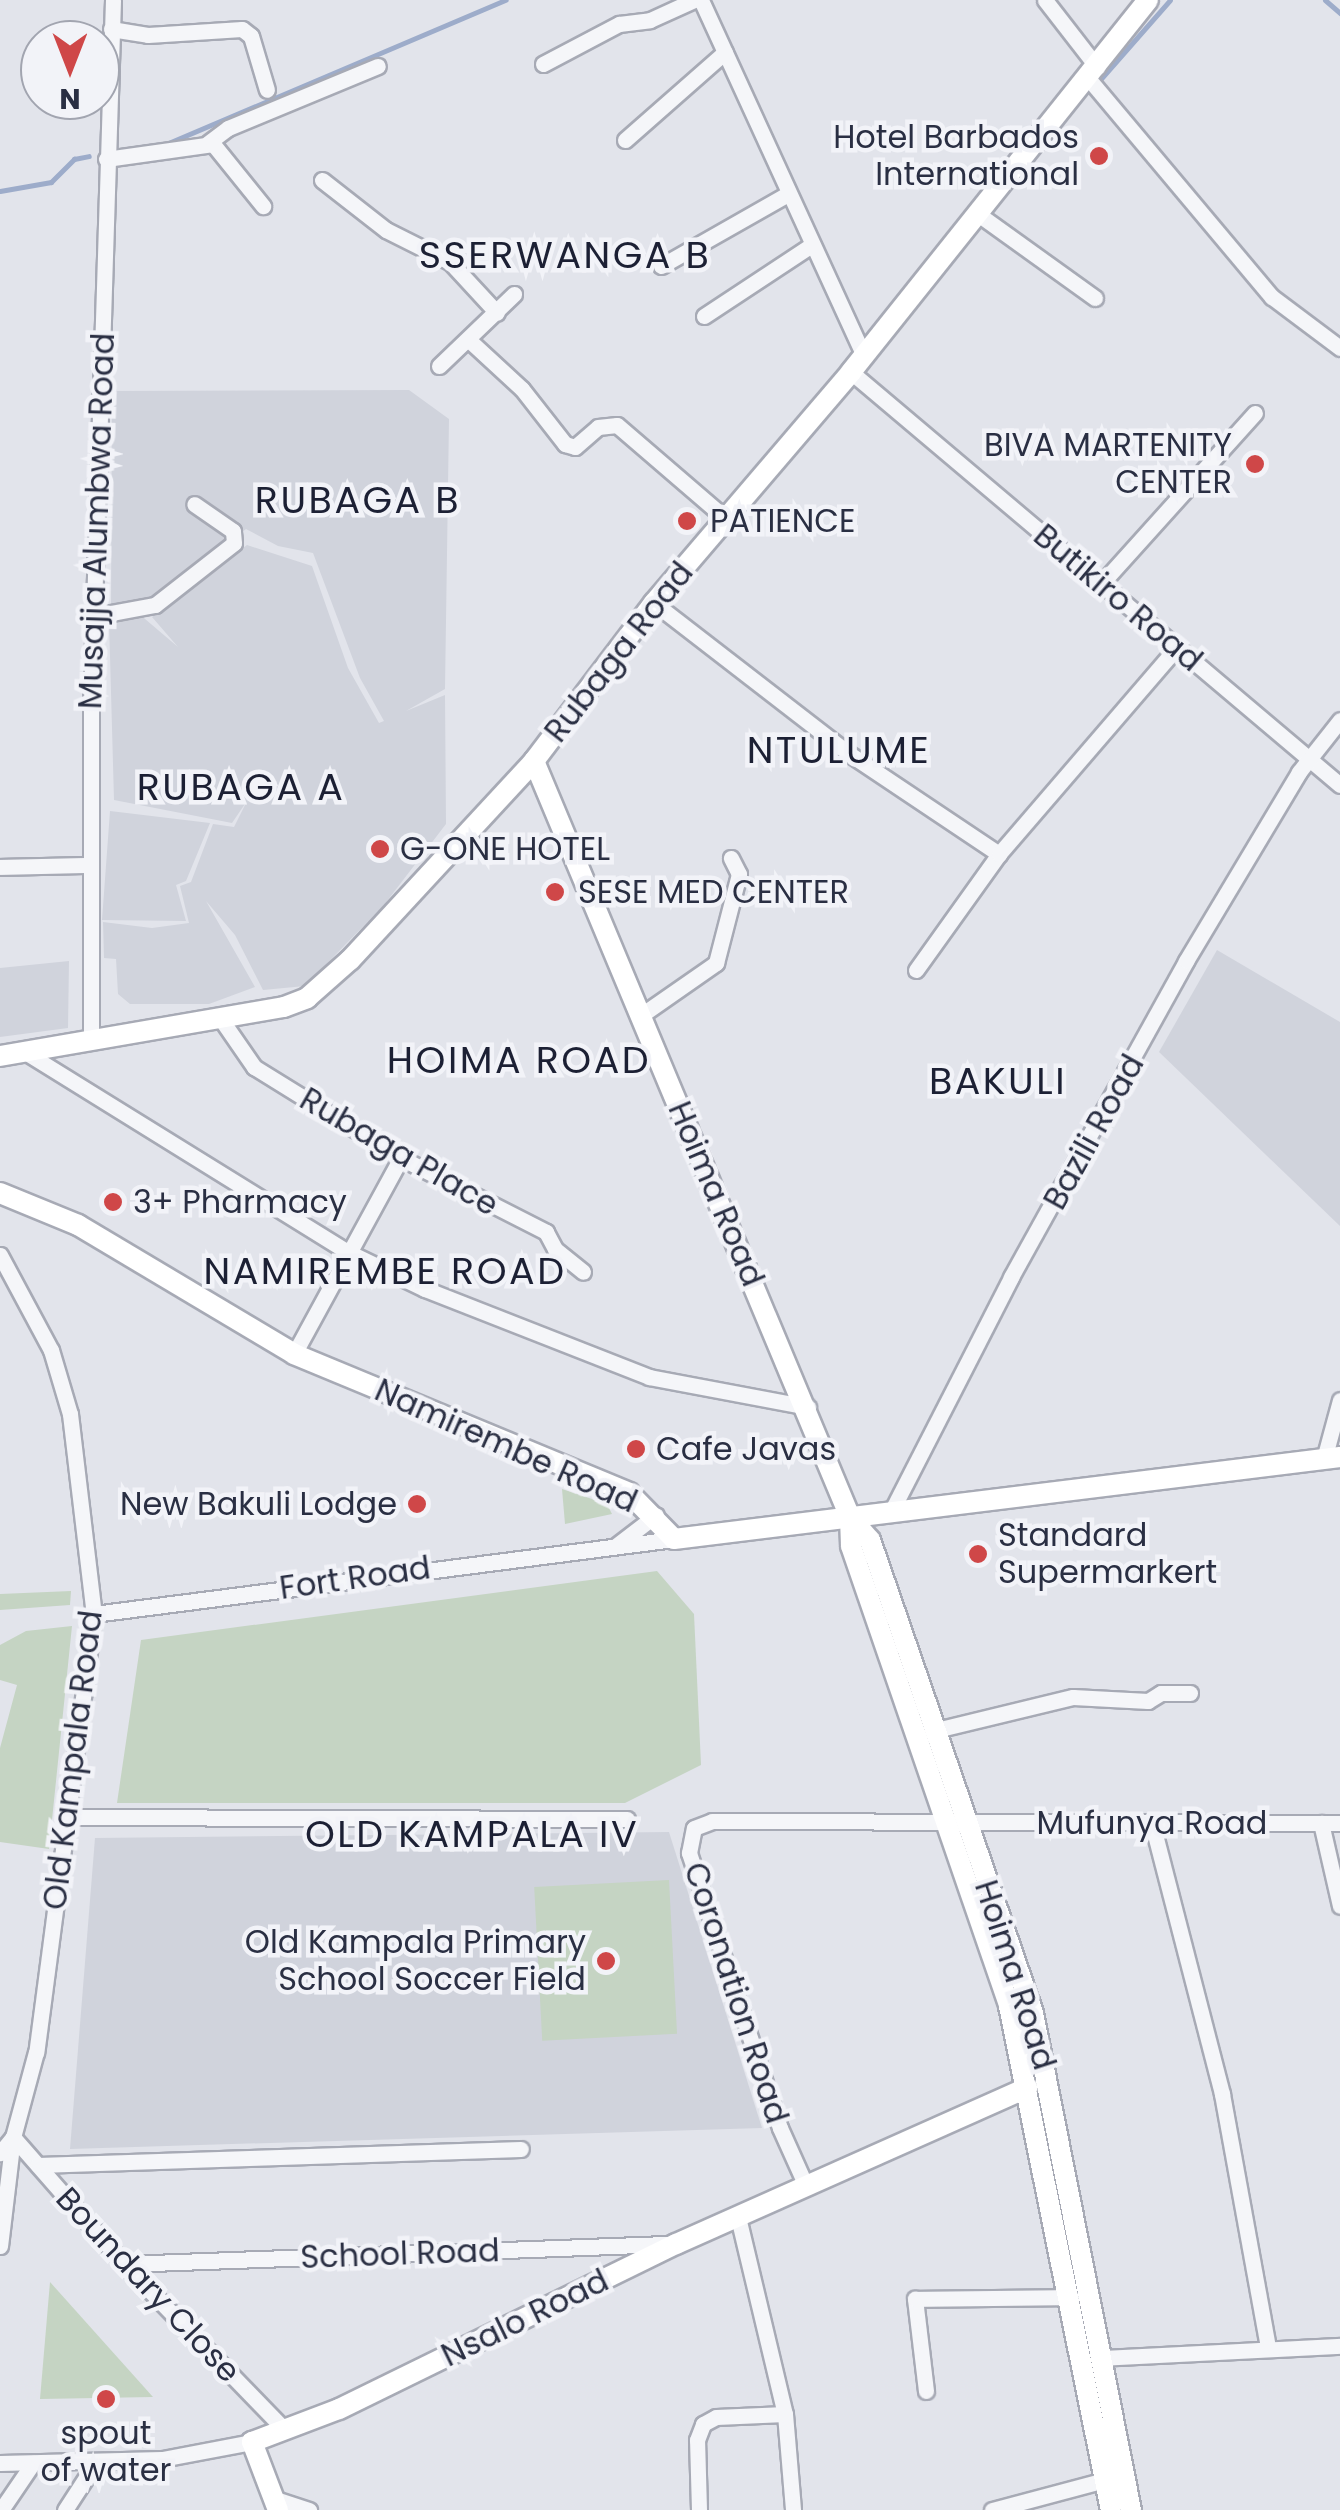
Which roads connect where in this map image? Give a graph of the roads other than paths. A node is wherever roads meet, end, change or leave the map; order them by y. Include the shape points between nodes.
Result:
1 (698, 0) edge
2 (1045, 0) edge
3 (1148, 0) edge
4 (120, 31) edge
5 (724, 52) junction
6 (543, 64) dead end
7 (378, 66) dead end
8 (1092, 72) junction
9 (267, 90) dead end
10 (108, 120) edge
11 (625, 140) dead end
12 (208, 143) junction
13 (106, 160) junction
14 (322, 180) dead end
15 (788, 194) junction
16 (263, 206) dead end
17 (978, 214) junction
18 (810, 246) junction
19 (661, 266) dead end
20 (514, 294) dead end
21 (1095, 298) dead end
22 (497, 314) junction
23 (704, 316) dead end
24 (471, 342) junction
25 (1340, 348) edge
26 (857, 363) junction
27 (439, 366) dead end
28 (1255, 413) dead end
29 (194, 504) dead end
30 (725, 518) junction
31 (1102, 584) junction
32 (654, 603) junction
33 (95, 616) junction
34 (1176, 647) junction
35 (1340, 720) edge
36 (1309, 759) junction
37 (534, 761) junction
38 (1340, 785) edge
39 (999, 854) junction
40 (732, 858) dead end
41 (88, 865) junction
42 (0, 867) edge
43 (916, 970) dead end
44 (640, 1016) junction
45 (222, 1022) junction
46 (90, 1041) junction
47 (25, 1052) junction
48 (0, 1056) edge
49 (401, 1158) junction
50 (0, 1193) edge
51 (346, 1252) junction
52 (0, 1255) edge
53 (583, 1272) dead end
54 (294, 1354) junction
55 (1340, 1400) edge
56 (808, 1407) junction
57 (1332, 1458) edge
58 (892, 1512) junction
59 (656, 1514) junction
60 (850, 1517) junction
61 (674, 1539) junction
62 (617, 1545) junction
63 (94, 1614) junction
64 (1190, 1693) dead end
65 (932, 1731) junction
66 (69, 1816) junction
67 (627, 1819) dead end
68 (956, 1823) junction
69 (1152, 1823) junction
70 (1340, 1823) edge
71 (1320, 1824) junction
72 (1333, 1849) edge
73 (1340, 1906) edge
74 (1028, 2087) junction
75 (13, 2137) junction
76 (521, 2149) dead end
77 (0, 2154) edge
78 (38, 2166) junction
79 (806, 2186) junction
80 (738, 2217) junction
81 (676, 2244) junction
82 (0, 2246) edge
83 (124, 2264) junction
84 (1071, 2297) junction
85 (1340, 2346) edge
86 (1268, 2348) junction
87 (1101, 2358) junction
88 (926, 2391) dead end
89 (785, 2414) junction
90 (286, 2430) junction
91 (252, 2442) junction
92 (33, 2462) junction
93 (96, 2462) junction
94 (0, 2463) edge
95 (1105, 2480) junction
96 (277, 2505) edge
97 (1, 2510) edge
98 (65, 2510) edge
99 (309, 2510) edge
100 (700, 2510) edge
101 (792, 2510) edge
102 (992, 2510) edge
103 (1111, 2510) edge
104 (1132, 2510) edge

1 - 5 street, Butikiro Road
1 - 6 street via 650,20 619,24
2 - 8 street
3 - 8 main road, Rubaga Road
4 - 9 street via 242,29 251,36
5 - 11 street
5 - 15 street, Butikiro Road
7 - 12 street via 228,128
8 - 17 main road, Rubaga Road
8 - 25 street via 1272,296
10 - 13 street, Musajja Alumbwa Road
12 - 13 street
12 - 16 street
13 - 33 street, Musajja Alumbwa Road
14 - 22 street via 386,230 450,262
15 - 18 street, Butikiro Road
15 - 19 street
17 - 21 street
17 - 26 main road, Rubaga Road
18 - 23 street
18 - 26 street, Butikiro Road
20 - 22 street
22 - 24 street
24 - 27 street
24 - 30 street via 522,388 565,444 575,447 598,427 617,425
26 - 30 main road, Rubaga Road
26 - 31 street, Butikiro Road
28 - 31 street
29 - 33 street via 233,531 234,543 155,604
30 - 32 main road, Rubaga Road
31 - 34 street, Butikiro Road
32 - 37 main road, Rubaga Road
32 - 39 street via 848,753
33 - 41 street, Musajja Alumbwa Road
34 - 36 street, Butikiro Road
34 - 39 street
35 - 36 street, Bazili Road
36 - 38 street, Butikiro Road
36 - 58 street, Bazili Road via 1186,962 1011,1277
37 - 44 main road, Hoima Road
37 - 45 main road, Rubaga Road via 314,992
39 - 43 street
40 - 44 street via 739,874 716,962
41 - 42 street
41 - 46 street, Musajja Alumbwa Road
44 - 56 main road, Hoima Road
45 - 46 main road, Rubaga Road
45 - 49 street, Rubaga Place via 254,1067
46 - 47 main road, Rubaga Road
47 - 48 main road, Rubaga Road
47 - 51 street
49 - 51 street
49 - 53 street, Rubaga Place via 546,1232
50 - 54 main road, Namirembe Road via 78,1224
51 - 54 street
51 - 56 street via 649,1377
52 - 63 street, Old Kampala Road via 41,1329 66,1401
54 - 59 main road, Namirembe Road via 628,1493
55 - 57 street
56 - 60 main road, Hoima Road
57 - 58 main road
58 - 60 main road
59 - 61 main road, Namirembe Road
59 - 62 street
60 - 61 main road
60 - 65 main road, Hoima Road via 870,1540
60 - 68 main road, Hoima Road via 851,1546
61 - 62 street, Fort Road
62 - 63 street, Fort Road
63 - 66 street, Old Kampala Road
64 - 65 street via 1160,1692 1148,1701 1073,1697
65 - 68 main road, Hoima Road
66 - 67 street
66 - 75 street, Old Kampala Road via 36,2052
68 - 69 street, Mufunya Road
68 - 74 main road, Hoima Road
68 - 79 street, Coronation Road via 712,1821 688,1835 758,2062
68 - 87 main road, Hoima Road via 1033,2013
69 - 71 street, Mufunya Road
69 - 86 street via 1222,2094
70 - 71 street, Mufunya Road
71 - 72 street
72 - 73 street
74 - 79 main road, Nsalo Road
74 - 84 main road, Hoima Road
75 - 77 street, Old Kampala Road
75 - 78 street, Boundary Close
75 - 82 street
76 - 78 street
78 - 83 street, Boundary Close
79 - 80 main road, Nsalo Road
80 - 81 main road, Nsalo Road
80 - 89 street
81 - 83 street, School Road
81 - 90 main road, Nsalo Road
83 - 90 street, Boundary Close
84 - 88 street via 915,2299
84 - 95 main road, Hoima Road
85 - 86 street
86 - 87 street
87 - 104 main road, Hoima Road
89 - 100 street via 703,2424 697,2440
89 - 101 street
90 - 91 main road, Nsalo Road
91 - 93 street, Nsalo Road via 162,2459
91 - 96 main road
92 - 93 street, Nsalo Road
92 - 94 street, Nsalo Road
92 - 97 street
93 - 98 street
95 - 102 street
95 - 103 main road, Hoima Road
96 - 99 street

